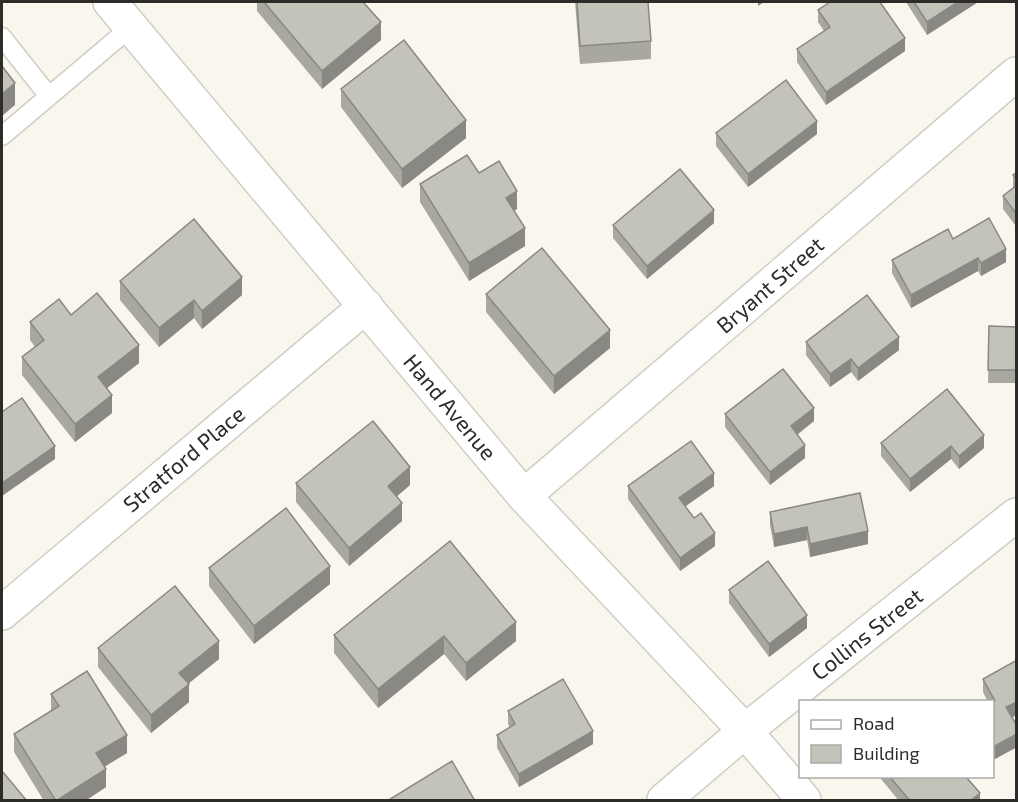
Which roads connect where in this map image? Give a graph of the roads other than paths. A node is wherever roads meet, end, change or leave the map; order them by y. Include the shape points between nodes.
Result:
1 (110, 2) edge
2 (131, 27) junction
3 (2, 37) edge
4 (1017, 74) edge
5 (48, 95) junction
6 (2, 136) edge
7 (366, 306) junction
8 (524, 496) junction
9 (1017, 515) edge
10 (2, 613) edge
11 (745, 731) junction
12 (664, 801) edge
13 (804, 801) edge

1 - 2 street, Hand Avenue
2 - 5 lane
2 - 7 street, Hand Avenue
3 - 5 lane
4 - 8 street, Bryant Street
5 - 6 lane
7 - 8 street, Hand Avenue
7 - 10 street, Stratford Place
8 - 11 street, Hand Avenue
9 - 11 street, Collins Street
11 - 12 street, Collins Street
11 - 13 street, Hand Avenue

